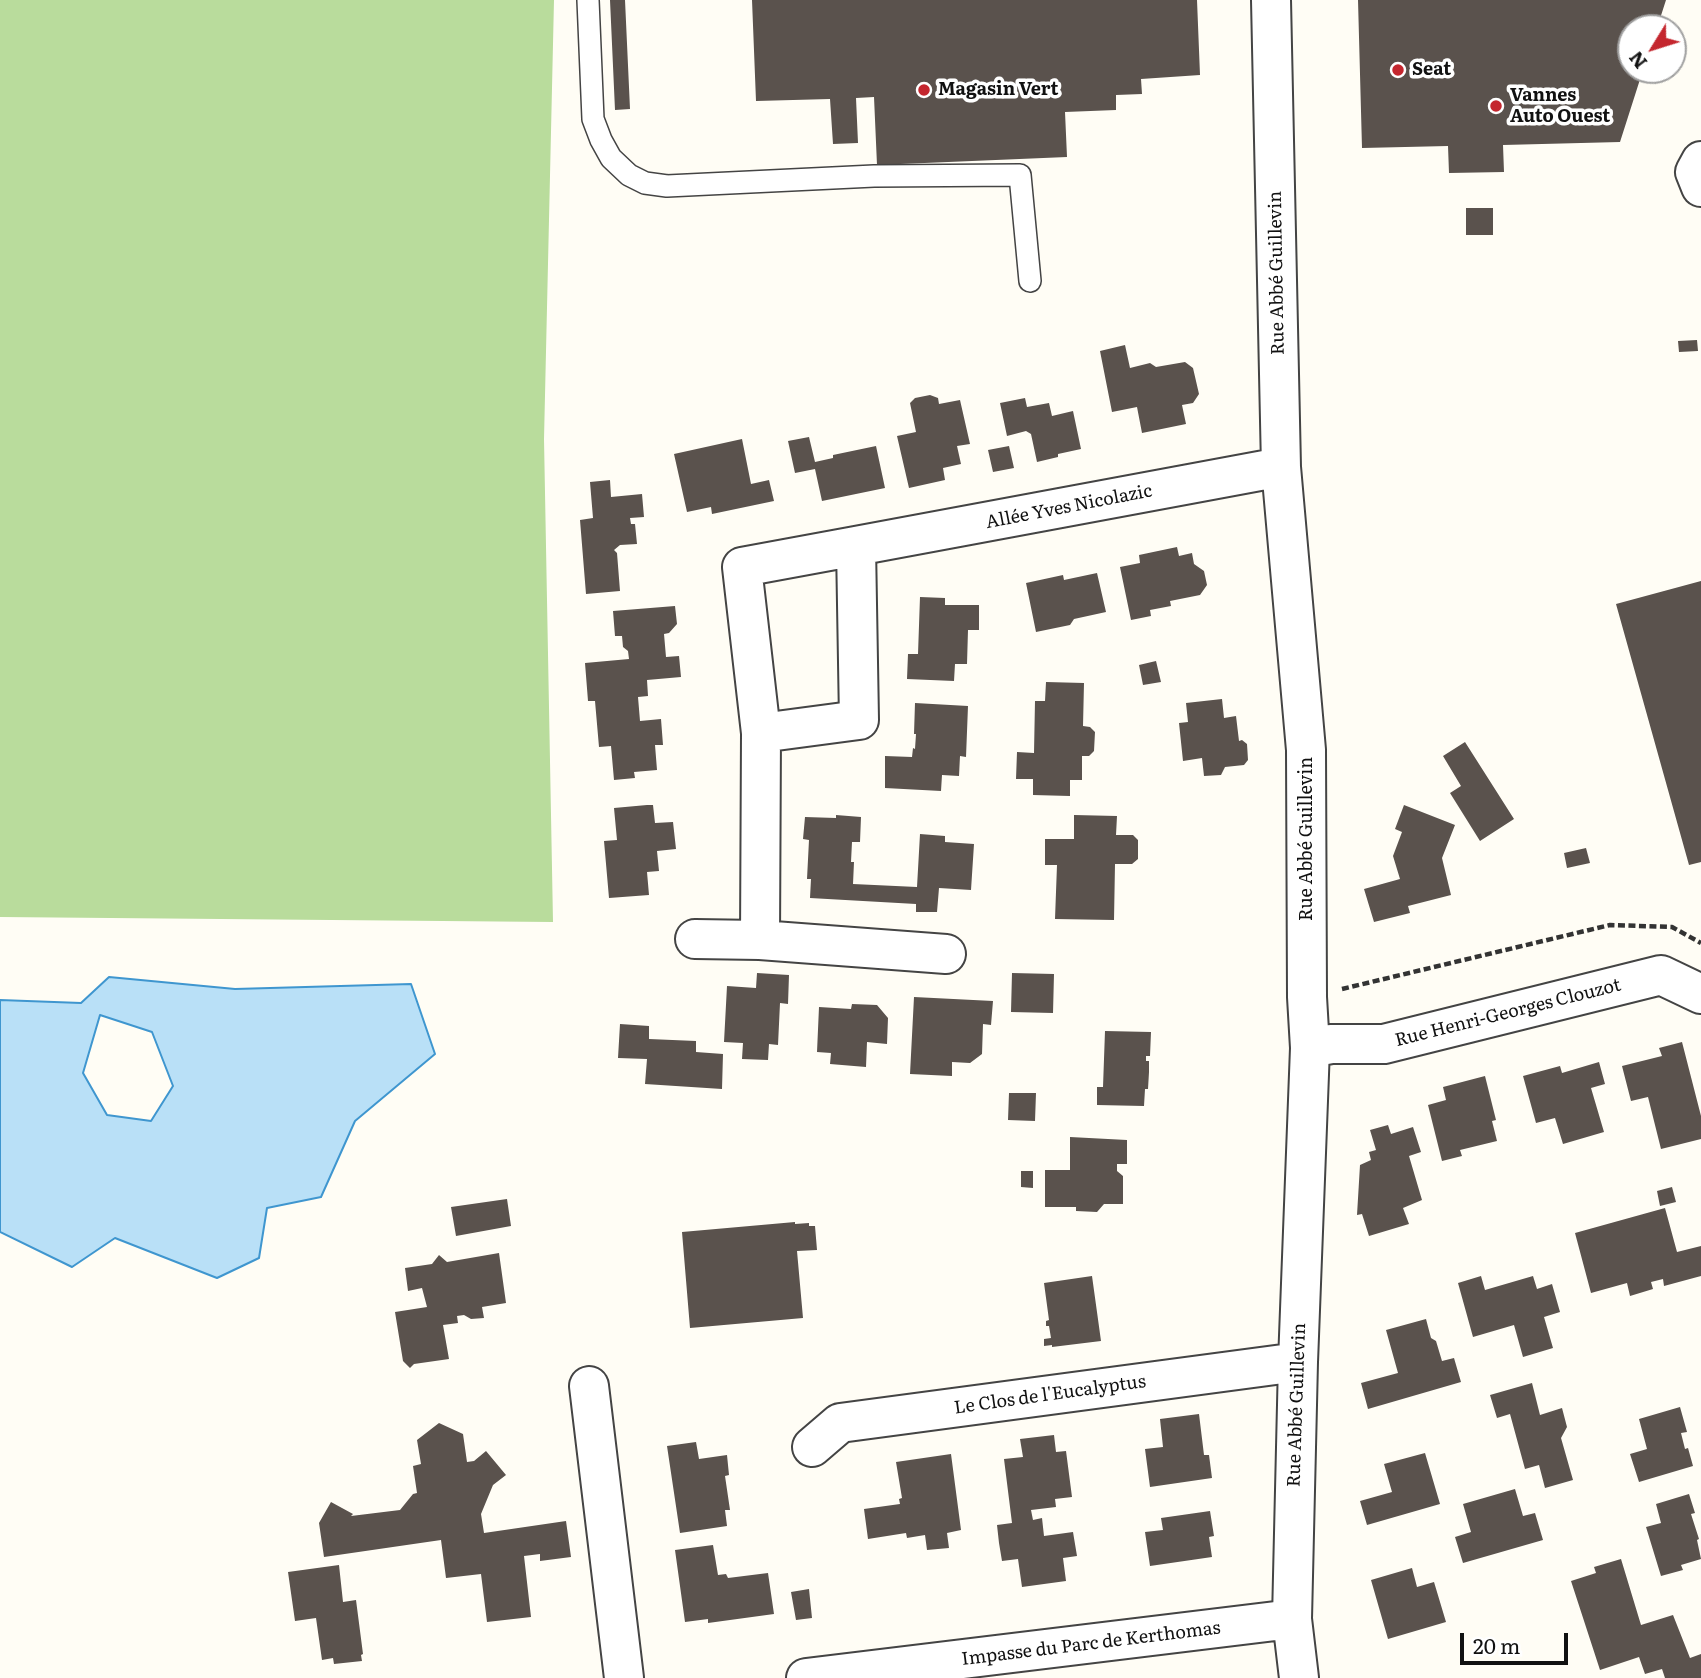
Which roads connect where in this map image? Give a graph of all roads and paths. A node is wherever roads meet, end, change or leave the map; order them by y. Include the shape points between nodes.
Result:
1 (588, 0) edge
2 (1271, 0) edge
3 (1701, 161) edge
4 (1701, 187) edge
5 (1030, 281) dead end
6 (1281, 467) junction
7 (856, 546) junction
8 (761, 733) junction
9 (695, 939) dead end
10 (760, 940) junction
11 (1701, 943) edge
12 (946, 954) dead end
13 (1701, 994) edge
14 (1307, 997) junction
15 (1310, 1048) junction
16 (1298, 1362) junction
17 (589, 1386) dead end
18 (811, 1447) dead end
19 (1292, 1619) junction
20 (624, 1678) edge
21 (806, 1678) edge
22 (1299, 1678) edge

1 - 5 lane via 593,119 611,158 629,174 645,183 667,186 874,176 1020,176
2 - 6 street, Rue Abbé Guillevin
3 - 4 street via 1695,172
6 - 7 street, Allée Yves Nicolazic
6 - 14 street, Rue Abbé Guillevin via 1306,750
7 - 8 street via 859,720
7 - 8 street, Allée Yves Nicolazic via 742,568
8 - 10 street
9 - 10 street
10 - 12 street
11 - 14 path via 1672,927 1610,925
13 - 15 street, Rue Henri-Georges Clouzot via 1661,975 1384,1044
14 - 15 street, Rue Abbé Guillevin
15 - 16 street, Rue Abbé Guillevin
16 - 18 street, Le Clos de l'Eucalyptus via 840,1423
16 - 19 street, Rue Abbé Guillevin
17 - 20 street
19 - 21 street, Impasse du Parc de Kerthomas
19 - 22 street, Rue Abbé Guillevin

